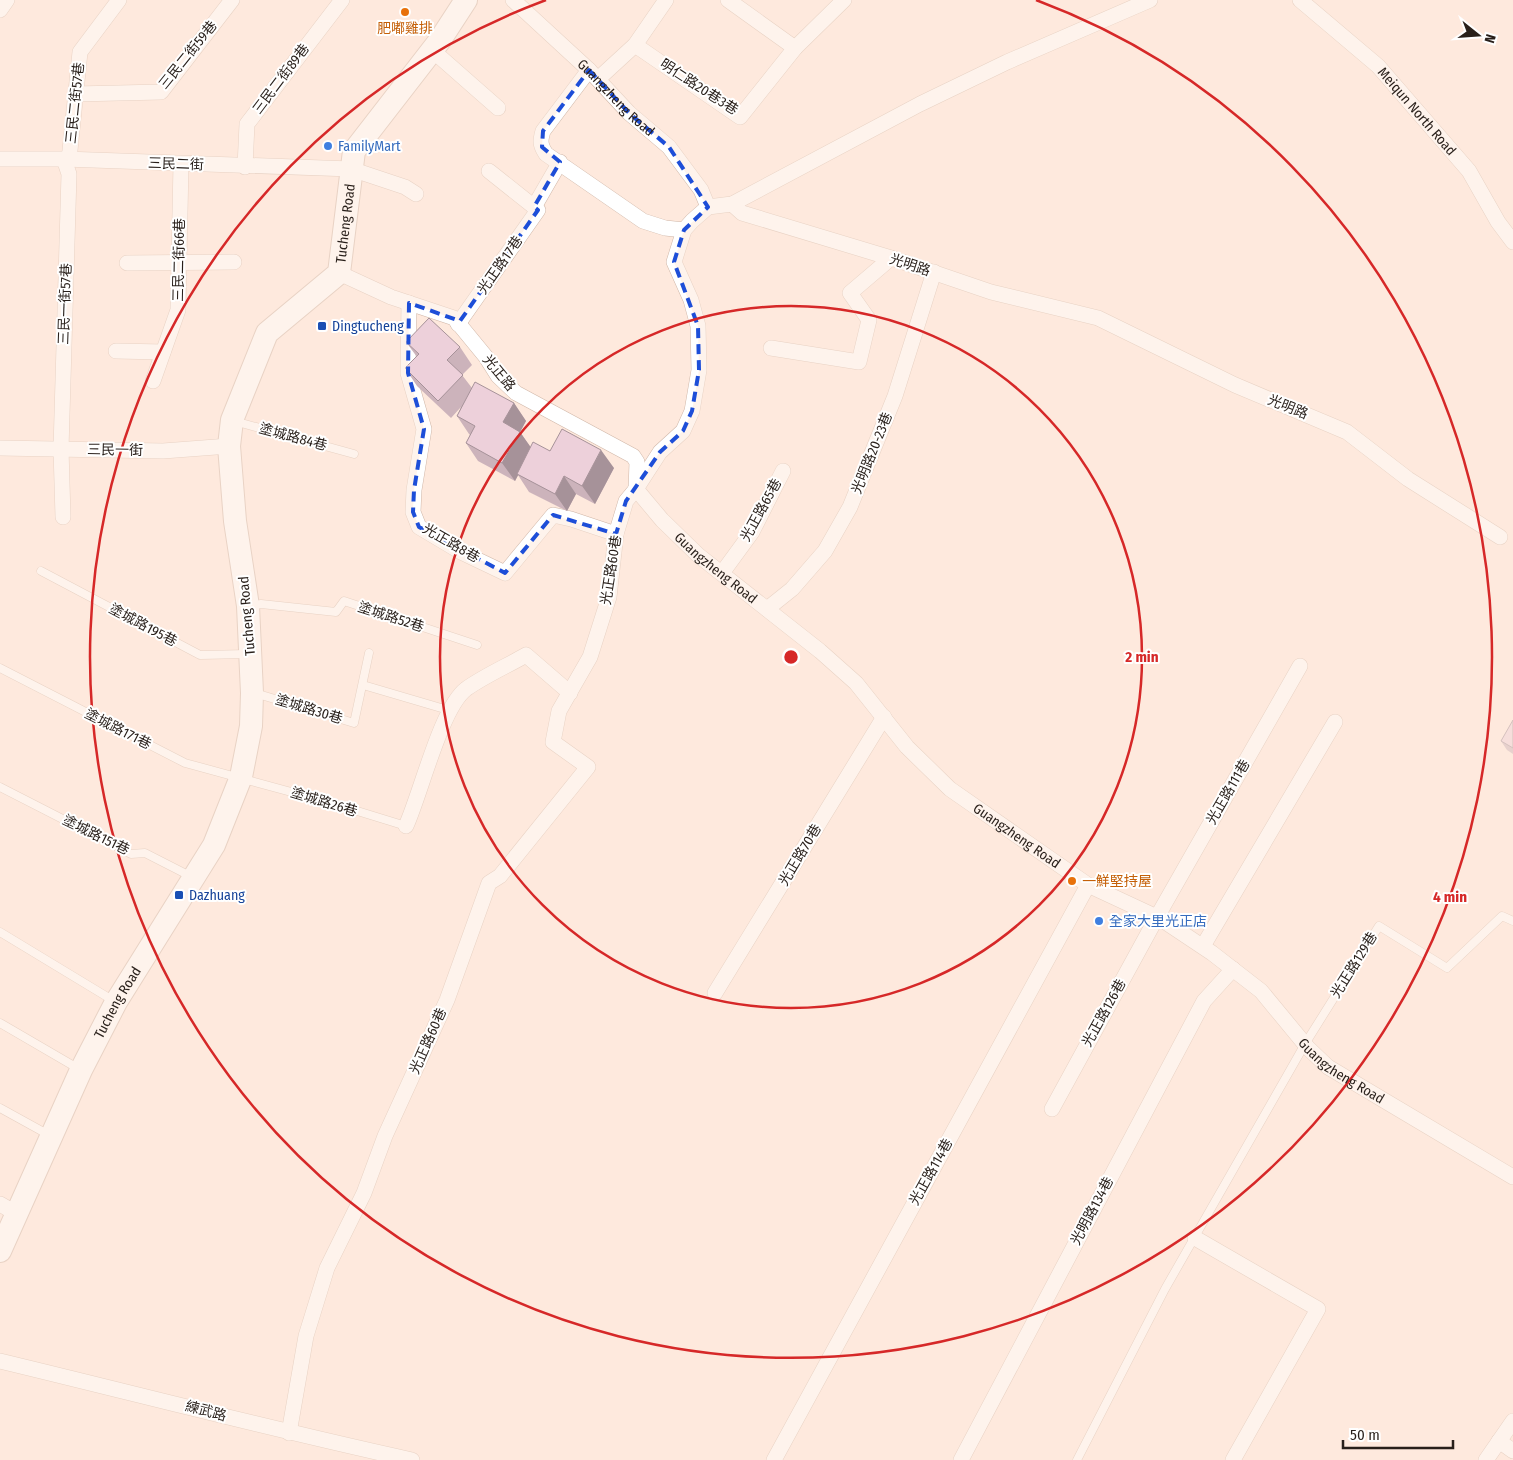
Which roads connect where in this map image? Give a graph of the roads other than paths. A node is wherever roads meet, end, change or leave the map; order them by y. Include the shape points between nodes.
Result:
1 (8, 0) edge
2 (119, 0) edge
3 (232, 0) edge
4 (342, 0) edge
5 (466, 0) edge
6 (513, 0) edge
7 (666, 0) edge
8 (728, 0) edge
9 (844, 0) edge
10 (1150, 0) edge
11 (1300, 0) edge
12 (0, 10) edge
13 (635, 45) junction
14 (796, 48) junction
15 (432, 50) junction
16 (594, 74) junction
17 (76, 94) junction
18 (498, 108) dead end
19 (0, 160) edge
20 (66, 160) junction
21 (560, 162) junction
22 (181, 164) junction
23 (245, 167) junction
24 (351, 169) junction
25 (489, 171) dead end
26 (412, 187) dead end
27 (732, 204) junction
28 (534, 206) junction
29 (708, 207) junction
30 (684, 230) junction
31 (1513, 242) edge
32 (890, 258) junction
33 (127, 262) dead end
34 (179, 262) junction
35 (234, 262) dead end
36 (934, 272) junction
37 (339, 273) junction
38 (409, 303) junction
39 (458, 324) junction
40 (771, 348) dead end
41 (116, 351) dead end
42 (163, 352) junction
43 (153, 381) dead end
44 (232, 420) junction
45 (229, 446) junction
46 (0, 448) edge
47 (61, 449) junction
48 (354, 454) dead end
49 (783, 471) dead end
50 (636, 489) junction
51 (63, 517) dead end
52 (616, 534) junction
53 (1500, 537) dead end
54 (41, 571) dead end
55 (722, 573) junction
56 (248, 606) junction
57 (767, 610) junction
58 (477, 645) dead end
59 (369, 653) dead end
60 (250, 654) junction
61 (1300, 666) dead end
62 (0, 668) edge
63 (363, 685) junction
64 (252, 692) junction
65 (570, 692) junction
66 (448, 710) junction
67 (884, 717) junction
68 (1335, 722) dead end
69 (240, 778) junction
70 (0, 787) edge
71 (406, 826) joint
72 (194, 878) junction
73 (1088, 885) junction
74 (1157, 917) junction
75 (1513, 921) edge
76 (0, 932) edge
77 (1203, 946) junction
78 (1233, 969) junction
79 (715, 993) dead end
80 (116, 1002) junction
81 (0, 1023) edge
82 (1304, 1044) junction
83 (81, 1070) junction
84 (0, 1108) edge
85 (1052, 1109) dead end
86 (51, 1136) junction
87 (1513, 1177) edge
88 (8, 1209) edge
89 (1195, 1238) junction
90 (0, 1251) edge
91 (0, 1360) edge
92 (1513, 1421) edge
93 (289, 1433) junction
94 (1499, 1441) junction
95 (1513, 1451) edge
96 (412, 1460) edge
97 (774, 1460) edge
98 (961, 1460) edge
99 (1077, 1460) edge
100 (1233, 1460) edge
101 (1486, 1460) edge

1 - 12 street
2 - 17 street, 三民二街57巷 via 80,52
3 - 17 street, 三民二街59巷 via 161,92
4 - 23 street, 三民二街89巷 via 247,124
5 - 15 street, Tucheng Road
6 - 16 street, Guangzheng Road
7 - 13 street
8 - 14 street
9 - 14 street
10 - 27 street via 920,104
11 - 31 street, Meiqun North Road via 1378,66 1469,171
13 - 14 street, 明仁路20巷3巷 via 740,117
13 - 16 street
15 - 18 street
15 - 24 street, Tucheng Road via 354,151
16 - 21 street via 543,131 542,148
16 - 29 street, Guangzheng Road via 629,113 670,147
17 - 20 street, 三民二街57巷
19 - 20 street, 三民二街
20 - 22 street, 三民二街
20 - 47 street, 三民一街57巷 via 69,174
21 - 28 street, 光正路17巷
21 - 30 street via 643,220
22 - 23 street, 三民二街
22 - 34 street, 三民二街66巷
23 - 24 street, 三民二街
24 - 26 street, 三民二街
24 - 37 street, Tucheng Road
25 - 28 street
27 - 29 street
27 - 32 street, 光明路 via 742,213
28 - 39 street, 光正路17巷 via 538,210
29 - 30 street
30 - 50 street, 光正路60巷 via 674,262 691,300 698,326 699,370 694,400 683,431 660,452
32 - 36 street, 光明路
32 - 40 street via 850,293 869,320 859,362
33 - 34 street
34 - 35 street
34 - 42 street, 三民二街66巷 via 178,310
36 - 53 street, 光明路 via 991,292 1098,318 1235,385 1348,432 1408,479
36 - 57 street, 光明路20-23巷 via 895,396 850,507 825,551 792,590
37 - 38 street, 光正路
37 - 44 street, Tucheng Road via 267,333
38 - 39 street, 光正路 via 449,316
38 - 52 street, 光正路8巷 via 408,373 424,429 414,490 413,512 419,527 505,573 553,515
39 - 50 street, 光正路 via 516,394 633,456 637,462
41 - 42 street
42 - 43 street, 三民二街66巷
44 - 45 street, Tucheng Road
44 - 48 lane, 塗城路84巷
45 - 47 street, 三民一街 via 163,451
45 - 56 street, Tucheng Road
46 - 47 street, 三民一街
47 - 51 street, 三民一街57巷
49 - 55 street, 光正路65巷 via 752,532
50 - 52 street, 光正路60巷 via 626,501
50 - 55 street, Guangzheng Road via 662,520
52 - 65 street, 光正路60巷 via 609,597 590,657
54 - 60 lane, 塗城路195巷 via 200,655
55 - 57 street, Guangzheng Road
56 - 58 lane, 塗城路52巷 via 261,604 336,612 344,601
56 - 60 street, Tucheng Road
57 - 67 street, Guangzheng Road via 856,683
59 - 63 lane, 塗城路30巷
60 - 64 street, Tucheng Road
61 - 74 street, 光正路111巷
62 - 69 lane, 塗城路171巷 via 185,763
63 - 64 lane, 塗城路30巷 via 354,723
63 - 66 lane
64 - 69 street, Tucheng Road via 251,726
65 - 66 street via 526,655 465,690
65 - 93 street, 光正路60巷 via 559,711 554,742 588,767 500,876 489,883 446,1000 385,1136 364,1193 327,1268 306,1336
66 - 71 street
67 - 73 street, Guangzheng Road via 907,747 950,789
67 - 79 street, 光正路70巷
68 - 77 street
69 - 71 lane, 塗城路26巷
69 - 72 street, Tucheng Road via 214,845
70 - 72 lane, 塗城路151巷 via 131,854 145,853
72 - 80 street, Tucheng Road
73 - 74 street, Guangzheng Road
73 - 97 street, 光正路114巷
74 - 77 street, Guangzheng Road
74 - 85 street, 光正路126巷
75 - 82 lane, 光正路129巷 via 1502,916 1447,968 1379,926
76 - 80 lane
77 - 78 street, Guangzheng Road
78 - 82 street, Guangzheng Road via 1261,991
78 - 98 street, 光明路134巷 via 1204,1000
80 - 83 street, Tucheng Road
81 - 83 lane
82 - 87 street, Guangzheng Road via 1335,1072
82 - 89 lane
83 - 86 street, Tucheng Road
84 - 86 lane
86 - 88 street, Tucheng Road
88 - 90 street, Tucheng Road
89 - 99 lane via 1165,1289
89 - 100 street via 1318,1309
91 - 93 street, 練武路
92 - 94 street
93 - 96 street, 練武路
94 - 95 street
94 - 101 street

